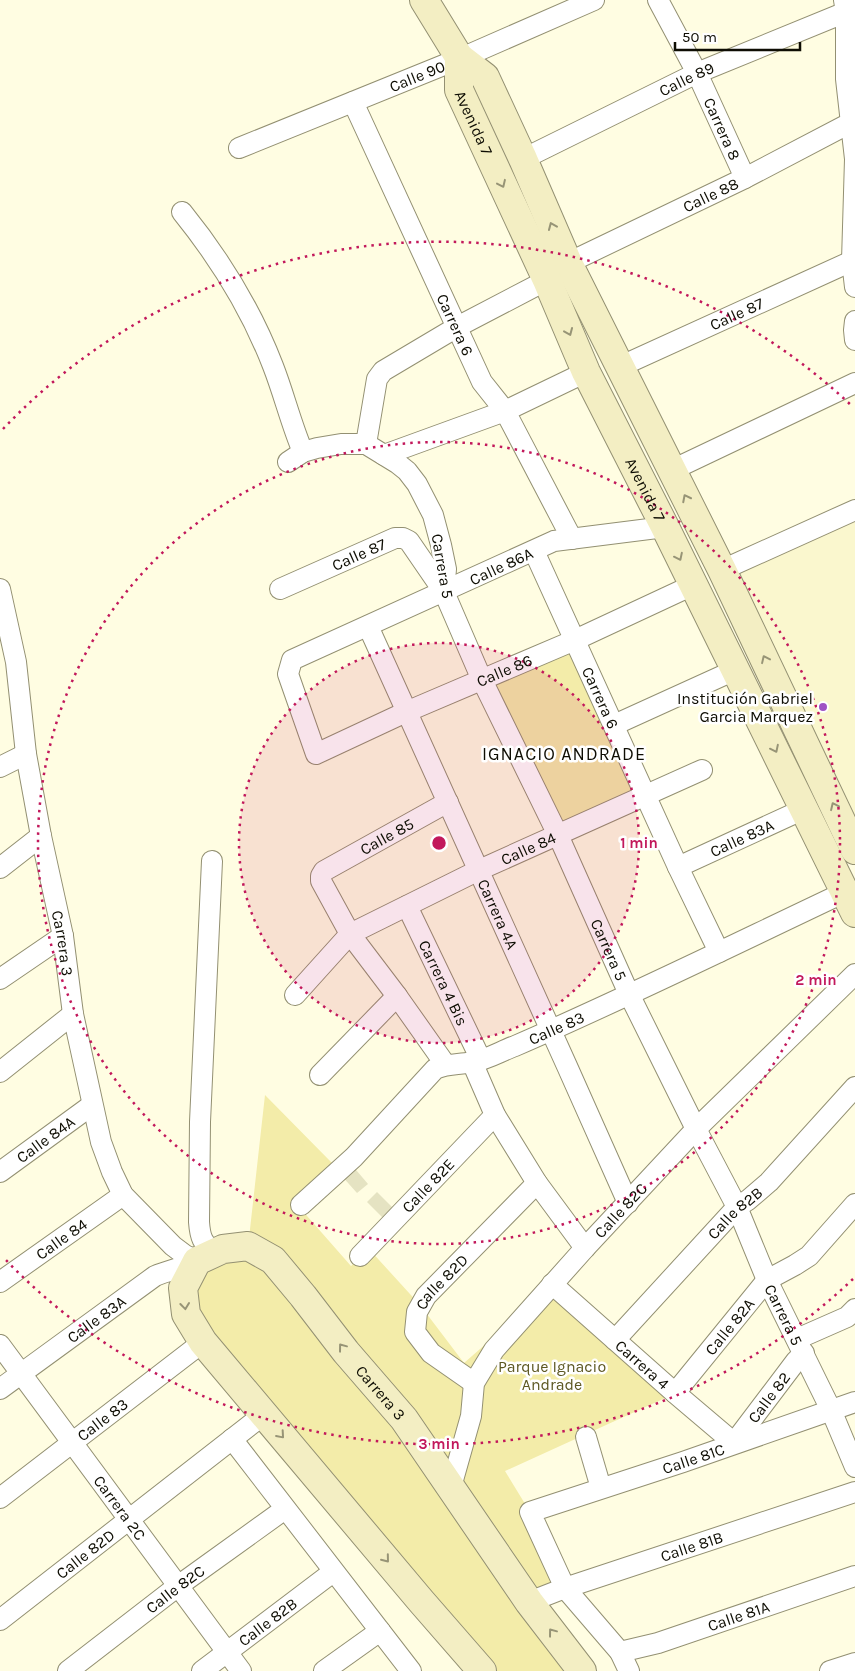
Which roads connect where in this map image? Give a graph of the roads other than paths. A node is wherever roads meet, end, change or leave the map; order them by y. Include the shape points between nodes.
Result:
1 (594, 0) edge
2 (658, 0) edge
3 (427, 2) edge
4 (848, 6) edge
5 (459, 58) junction
6 (697, 73) junction
7 (850, 78) edge
8 (353, 102) junction
9 (850, 123) junction
10 (239, 148) dead end
11 (855, 159) edge
12 (523, 160) junction
13 (745, 178) junction
14 (182, 212) dead end
15 (853, 250) edge
16 (568, 263) junction
17 (547, 280) junction
18 (855, 287) edge
19 (457, 327) junction
20 (619, 367) junction
21 (586, 372) junction
22 (855, 382) edge
23 (505, 411) junction
24 (366, 444) junction
25 (384, 455) junction
26 (672, 470) junction
27 (855, 510) edge
28 (665, 526) junction
29 (572, 539) junction
30 (534, 551) junction
31 (722, 570) junction
32 (693, 585) junction
33 (0, 589) edge
34 (280, 589) dead end
35 (444, 592) junction
36 (368, 626) junction
37 (575, 640) junction
38 (8, 665) edge
39 (735, 670) junction
40 (482, 680) junction
41 (406, 712) junction
42 (614, 725) junction
43 (26, 754) junction
44 (316, 754) joint
45 (0, 767) edge
46 (702, 770) dead end
47 (646, 795) junction
48 (448, 802) junction
49 (804, 808) junction
50 (558, 835) junction
51 (40, 836) junction
52 (855, 850) edge
53 (212, 861) dead end
54 (678, 867) junction
55 (0, 868) edge
56 (477, 871) junction
57 (850, 903) edge
58 (407, 906) junction
59 (350, 934) junction
60 (63, 936) junction
61 (719, 952) junction
62 (855, 974) edge
63 (0, 979) edge
64 (629, 994) junction
65 (294, 995) dead end
66 (397, 996) junction
67 (73, 1014) junction
68 (552, 1029) junction
69 (477, 1061) junction
70 (445, 1064) junction
71 (0, 1072) edge
72 (320, 1075) dead end
73 (855, 1087) edge
74 (92, 1105) junction
75 (495, 1115) junction
76 (696, 1129) junction
77 (0, 1172) edge
78 (537, 1183) junction
79 (124, 1195) junction
80 (628, 1203) junction
81 (855, 1204) edge
82 (301, 1205) dead end
83 (737, 1206) junction
84 (585, 1248) junction
85 (206, 1256) junction
86 (360, 1256) dead end
87 (767, 1280) junction
88 (0, 1282) edge
89 (552, 1284) junction
90 (855, 1309) edge
91 (615, 1340) junction
92 (203, 1342) junction
93 (0, 1345) edge
94 (800, 1346) junction
95 (21, 1373) junction
96 (474, 1383) junction
97 (0, 1390) edge
98 (675, 1393) junction
99 (855, 1402) edge
100 (831, 1410) junction
101 (263, 1415) junction
102 (586, 1437) dead end
103 (232, 1439) junction
104 (72, 1443) junction
105 (734, 1443) junction
106 (855, 1467) edge
107 (451, 1487) junction
108 (602, 1488) junction
109 (855, 1492) edge
110 (0, 1498) edge
111 (285, 1509) junction
112 (129, 1520) junction
113 (333, 1572) junction
114 (855, 1576) edge
115 (178, 1586) junction
116 (565, 1588) junction
117 (529, 1602) junction
118 (0, 1620) edge
119 (380, 1631) junction
120 (227, 1652) junction
121 (620, 1652) junction
122 (855, 1663) edge
123 (475, 1669) edge
124 (68, 1671) edge
125 (202, 1671) edge
126 (241, 1671) edge
127 (324, 1671) edge
128 (411, 1671) edge
129 (582, 1671) edge
130 (630, 1671) edge
131 (830, 1671) edge

1 - 5 street, Calle 90
2 - 6 street, Carrera 8
3 - 5 main road, Avenida 7
4 - 6 street, Calle 89
4 - 7 street
5 - 8 street, Calle 90
5 - 12 main road, Avenida 7 via 485,78
5 -> 17 main road, Avenida 7 via 459,90
6 - 12 street, Calle 89
6 - 13 street, Carrera 8
7 - 9 street
8 - 10 street, Calle 90
8 - 19 street, Carrera 6
9 - 11 street
9 - 13 street, Calle 88
11 - 15 street
16 -> 12 main road, Avenida 7
13 - 16 street, Calle 88
14 - 24 street via 216,257 248,311 272,364 292,425 296,457 341,444
15 - 18 street
15 - 20 street, Calle 87
16 - 20 main road, Avenida 7
17 - 19 street
17 -> 21 main road, Avenida 7
19 - 23 street, Carrera 6 via 482,382
19 - 24 street via 382,371 377,379
20 - 26 main road, Avenida 7
21 - 23 street
21 - 28 main road, Avenida 7
22 - 26 street
23 - 25 street
23 - 29 street, Carrera 6
24 - 25 street, Carrera 5
25 - 35 street, Carrera 5 via 407,471 433,515 446,569
31 -> 26 main road, Avenida 7
27 - 31 street
28 - 29 street, Calle 86A
28 -> 32 main road, Avenida 7
29 - 30 street, Calle 86A via 554,541
30 - 35 street, Calle 86A
30 - 37 street, Carrera 6
52 -> 31 main road, Avenida 7
32 - 37 street, Calle 86
32 - 39 main road, Avenida 7
33 - 38 street, Carrera 3
34 - 35 street, Calle 87 via 395,538 403,538
35 - 36 street, Calle 86A
35 - 40 street, Carrera 5
36 - 41 street, Carrera 4A
36 - 44 street, Calle 86A via 292,660 288,674
37 - 40 street, Calle 86
37 - 42 street, Carrera 6
38 - 43 street, Carrera 3
39 - 42 street
39 -> 49 main road, Avenida 7
40 - 41 street, Calle 86
40 - 50 street, Carrera 5
41 - 44 street, Calle 86
41 - 48 street, Carrera 4A
42 - 47 street, Carrera 6
43 - 45 street
43 - 51 street, Carrera 3
46 - 47 street, Calle 84
47 - 50 street, Calle 84
47 - 54 street, Carrera 6
48 - 56 street, Carrera 4A
48 - 59 street, Calle 85 via 324,871 321,882
49 - 54 street, Calle 83A
49 - 57 main road, Avenida 7
50 - 56 street, Calle 84
50 - 64 street, Carrera 5
51 - 55 street
51 - 60 street, Carrera 3
53 - 85 street via 200,1122 199,1222 201,1238 207,1248
54 - 61 street, Carrera 6
56 - 58 street, Calle 84
56 - 68 street, Carrera 4A
57 - 61 street, Calle 83
58 - 59 street, Calle 84
58 - 69 street, Carrera 4 Bis
59 - 65 street, Calle 84
59 - 66 street
60 - 63 street
60 - 67 street, Carrera 3
61 - 64 street, Calle 83
62 - 76 street, Calle 82C
64 - 68 street, Calle 83
64 - 76 street, Carrera 5
66 - 70 street
66 - 72 street
67 - 71 street
67 - 74 street, Carrera 3
68 - 69 street, Calle 83
68 - 80 street, Carrera 4A
69 - 70 street, Calle 83
69 - 75 street
70 - 82 street via 435,1069 354,1157
73 - 83 street, Calle 82B via 769,1182
74 - 77 street, Calle 84A
74 - 79 street, Carrera 3 via 101,1142
75 - 78 street
75 - 86 street, Calle 82E
76 - 80 street, Calle 82C
76 - 83 street, Carrera 5
78 - 84 street
78 - 96 street, Calle 82D via 426,1296 417,1312 415,1332 431,1353
79 - 85 street, Carrera 3 via 185,1255
79 - 88 street, Calle 84
80 - 84 street, Calle 82C
81 - 87 street, Calle 82A via 808,1256
83 - 87 street, Carrera 5
83 - 91 street, Calle 82B
84 - 89 street, Calle 82C
85 -> 92 main road via 183,1288 186,1314
85 - 95 street, Calle 83A via 155,1276
107 -> 85 main road, Carrera 3 via 404,1419 273,1260 248,1246 223,1249
87 - 94 street, Carrera 5
87 - 98 street, Calle 82A
89 - 91 street, Carrera 4
89 - 96 street, Calle 82C via 494,1350
90 - 94 street, Calle 82
91 - 98 street, Carrera 4
92 - 101 main road
92 - 104 street, Calle 83
93 - 95 street, Carrera 2C
94 - 100 street, Carrera 5
94 - 105 street, Calle 82 via 796,1361
95 - 97 street, Calle 83A
95 - 104 street, Carrera 2C
96 - 107 street, Calle 82C via 471,1416
98 - 105 street, Carrera 4
99 - 100 street, Calle 81C
100 - 105 street, Calle 81C
100 - 106 street, Carrera 5
101 - 103 street, Calle 82D
101 -> 123 main road via 319,1478
102 - 108 street
103 - 111 street
103 - 112 street, Calle 82D
104 - 110 street, Calle 83
104 - 112 street, Carrera 2C
105 - 108 street, Calle 81C
107 - 117 main road, Carrera 3
108 - 116 street, Calle 81C via 530,1512
109 - 116 street, Calle 81B
111 - 113 street
111 - 115 street, Calle 82C
112 - 115 street, Carrera 2C
112 - 118 street, Calle 82D
113 - 119 street
113 - 120 street, Calle 82B
114 - 121 street, Calle 81A via 658,1643
115 - 120 street, Carrera 2C
115 - 124 street, Calle 82C
116 - 117 street, Calle 81B
116 - 121 street
129 -> 117 main road, Carrera 3
119 - 127 street
119 - 128 street
120 - 125 street, Calle 82B
120 - 126 street, Carrera 2C
121 - 130 street
122 - 131 street

